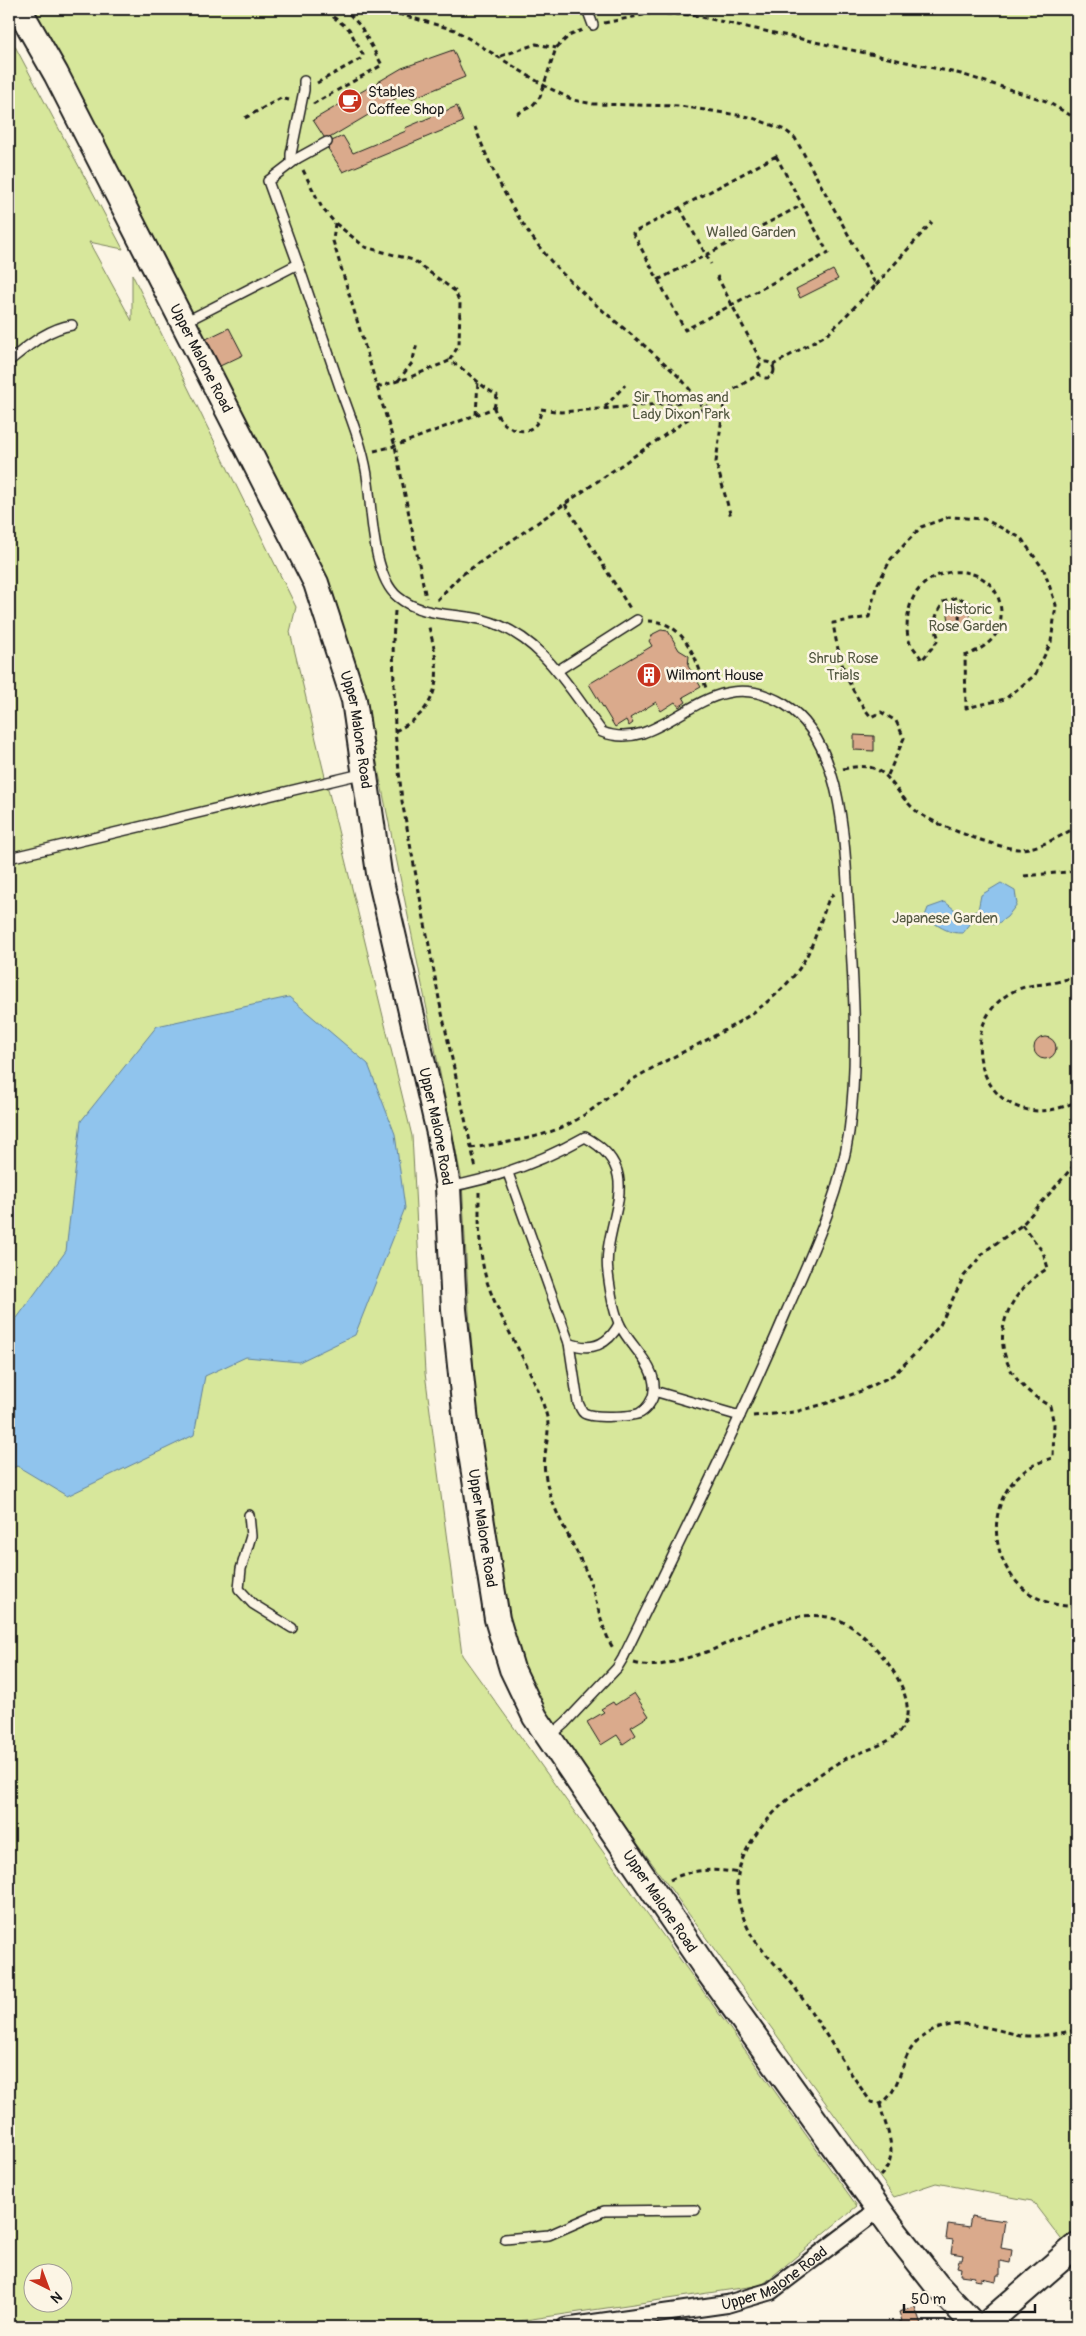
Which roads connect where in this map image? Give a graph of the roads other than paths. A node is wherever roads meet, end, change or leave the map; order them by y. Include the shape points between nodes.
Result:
1 (20, 9) edge
2 (587, 9) edge
3 (593, 25) road end
4 (304, 86) road end
5 (327, 142) dead end
6 (294, 161) junction
7 (298, 264) junction
8 (183, 323) junction
9 (72, 325) dead end
10 (9, 361) edge
11 (637, 620) road end
12 (557, 671) junction
13 (365, 773) junction
14 (9, 858) edge
15 (508, 1173) junction
16 (448, 1187) junction
17 (619, 1324) junction
18 (569, 1343) junction
19 (654, 1392) junction
20 (740, 1416) junction
21 (249, 1515) dead end
22 (292, 1628) dead end
23 (548, 1737) junction
24 (879, 2209) junction
25 (695, 2210) dead end
26 (505, 2238) dead end
27 (1077, 2245) edge
28 (565, 2327) edge
29 (976, 2327) edge
30 (983, 2327) edge

1 - 8 main road, Upper Malone Road
2 - 3 lane
4 - 6 lane via 291,154
5 - 6 lane
6 - 7 lane via 268,181
7 - 8 lane
7 - 12 lane via 363,454 376,552 389,587 397,597 413,606 507,627 530,642
8 - 13 main road, Upper Malone Road via 316,583 354,700
9 - 10 lane via 44,335
11 - 12 lane
12 - 20 lane via 602,732 614,737 641,733 717,694 743,691 769,696 788,707 822,748 832,771 847,881 856,1038 849,1133 818,1237
13 - 14 lane
13 - 16 main road, Upper Malone Road via 379,873 439,1133
15 - 16 lane
15 - 17 lane via 552,1156 585,1137 609,1155 618,1176 619,1207 609,1241 608,1272
15 - 18 lane
16 - 23 main road, Upper Malone Road via 454,1309 466,1422 497,1619 512,1669
17 - 18 lane via 613,1336 600,1346 582,1348
17 - 19 lane via 644,1358 652,1375
18 - 19 lane via 578,1403 583,1412 592,1417 639,1414 649,1406
19 - 20 lane
20 - 23 lane via 623,1658 617,1668
21 - 22 lane via 251,1536 239,1589 253,1604
23 - 24 main road, Upper Malone Road via 704,1966
24 - 28 street, Upper Malone Road via 771,2291 727,2304
24 - 29 main road, Upper Malone Road via 936,2284
25 - 26 lane via 604,2211 549,2235
27 - 30 main road

